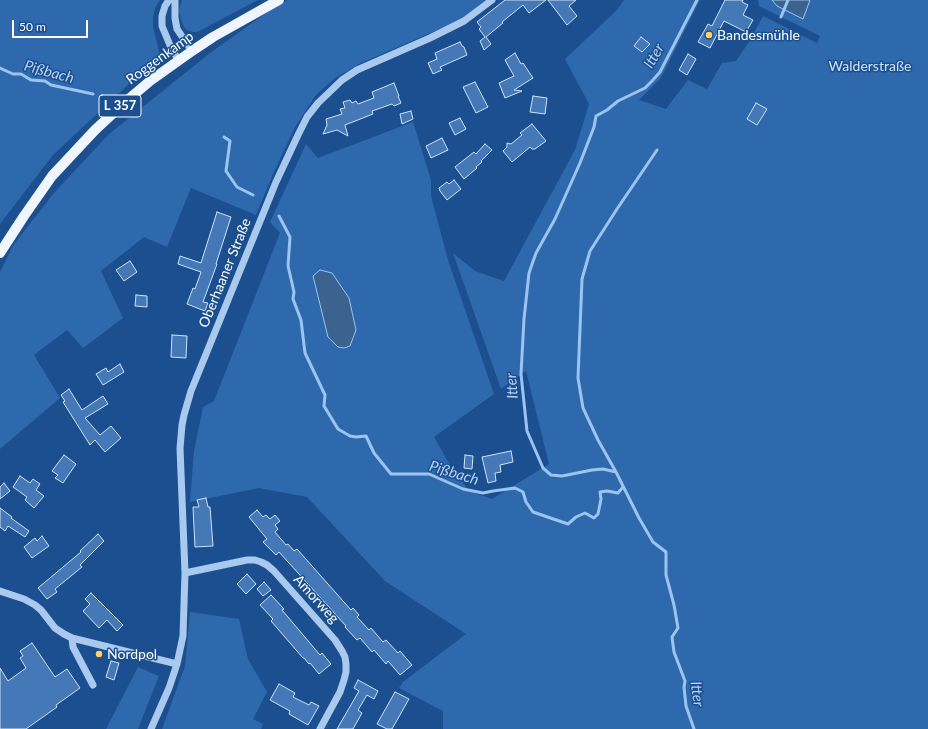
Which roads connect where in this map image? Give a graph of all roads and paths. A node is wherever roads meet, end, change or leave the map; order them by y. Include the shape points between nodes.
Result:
1 (169, 0) edge
2 (175, 0) edge
3 (279, 0) edge
4 (492, 0) edge
5 (192, 51) junction
6 (179, 60) junction
7 (0, 253) edge
8 (185, 573) junction
9 (0, 591) edge
10 (72, 638) junction
11 (177, 664) junction
12 (93, 686) dead end
13 (151, 729) edge
14 (320, 729) edge

1 - 6 street via 162,16 162,26
2 - 5 street via 177,29
3 - 5 main road, Roggenkamp / L 357
4 - 8 street, Oberhaaner Straße via 464,21 423,42 356,70 331,90 307,117 276,182 191,391 184,416 180,448
5 - 6 main road, Roggenkamp / L 357
6 - 7 main road, Roggenkamp / L 357 via 124,103 73,153 38,195
8 - 11 street, Oberhaaner Straße via 183,636
8 - 14 street, Amorweg via 247,560 261,562 274,571 335,640 345,657 346,672 340,692
9 - 10 street via 35,605 56,628
10 - 11 street
10 - 12 street via 73,647
11 - 13 street, Oberhaaner Straße

